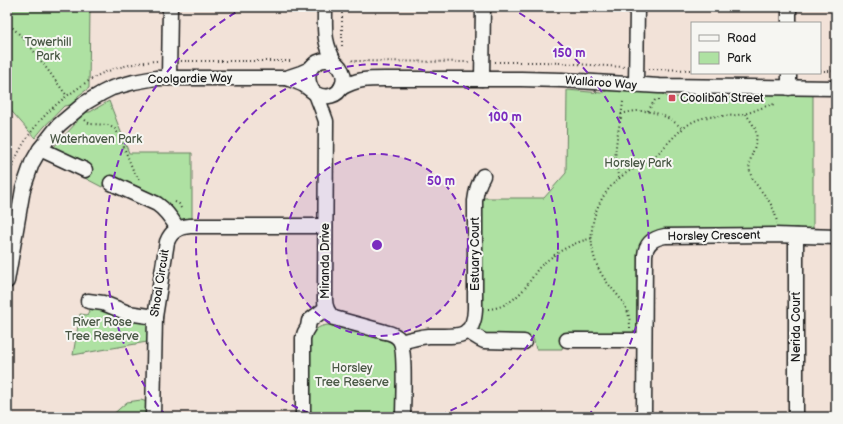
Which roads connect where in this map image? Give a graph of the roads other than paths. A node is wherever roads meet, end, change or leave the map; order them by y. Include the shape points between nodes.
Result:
1 (170, 7) edge
2 (325, 7) edge
3 (483, 7) edge
4 (637, 7) edge
5 (789, 7) edge
6 (789, 22) edge
7 (325, 36) junction
8 (338, 65) junction
9 (312, 66) junction
10 (789, 74) edge
11 (169, 78) junction
12 (286, 78) junction
13 (366, 79) junction
14 (482, 79) junction
15 (636, 85) junction
16 (789, 88) junction
17 (836, 88) edge
18 (340, 90) junction
19 (314, 92) junction
20 (326, 121) junction
21 (40, 149) junction
22 (85, 170) dead end
23 (483, 176) dead end
24 (111, 183) dead end
25 (325, 226) junction
26 (178, 229) junction
27 (796, 236) junction
28 (836, 237) edge
29 (7, 281) edge
30 (88, 301) dead end
31 (328, 312) junction
32 (155, 317) junction
33 (467, 331) junction
34 (567, 340) dead end
35 (644, 340) junction
36 (401, 342) junction
37 (524, 342) dead end
38 (153, 417) edge
39 (303, 417) edge
40 (403, 417) edge
41 (644, 417) edge
42 (796, 417) edge

1 - 11 street
2 - 7 street
3 - 14 street
4 - 15 street
5 - 6 street
7 - 8 street via 329,51
7 - 9 street
8 - 9 street via 330,60 324,60
8 - 13 street, Wallaroo Way
8 - 18 street via 344,78
9 - 12 street, Coolgardie Way
9 - 19 street via 308,79
10 - 16 street
11 - 12 street, Coolgardie Way
11 - 21 street, Coolgardie Way via 123,85 102,93 85,103 59,125
12 - 19 street, Coolgardie Way
13 - 14 street, Wallaroo Way
13 - 18 street, Wallaroo Way
14 - 15 street, Wallaroo Way
15 - 16 street, Wallaroo Way
16 - 17 street, Wallaroo Way
18 - 19 street via 327,96
18 - 20 street, Miranda Drive
19 - 20 street, Miranda Drive
20 - 25 street, Miranda Drive
21 - 22 street
21 - 29 street, Coolgardie Way via 23,189
23 - 33 street, Estuary Court via 475,201 475,309 473,322
24 - 26 street via 162,207
25 - 26 street via 197,226
25 - 31 street, Miranda Drive via 325,299
26 - 32 street, Shoal Circuit via 171,233 167,242
27 - 28 street, Horsley Crescent
27 - 35 street, Horsley Crescent via 665,236 653,240 645,250
27 - 42 street, Nerida Court
30 - 32 street via 103,303 128,313
31 - 36 street, Miranda Drive via 334,318 394,335
31 - 39 street via 310,321 305,332
32 - 38 street, Shoal Circuit
33 - 36 street via 458,335 422,337
33 - 37 street via 484,340
34 - 35 street
35 - 41 street, Horsley Crescent
36 - 40 street

